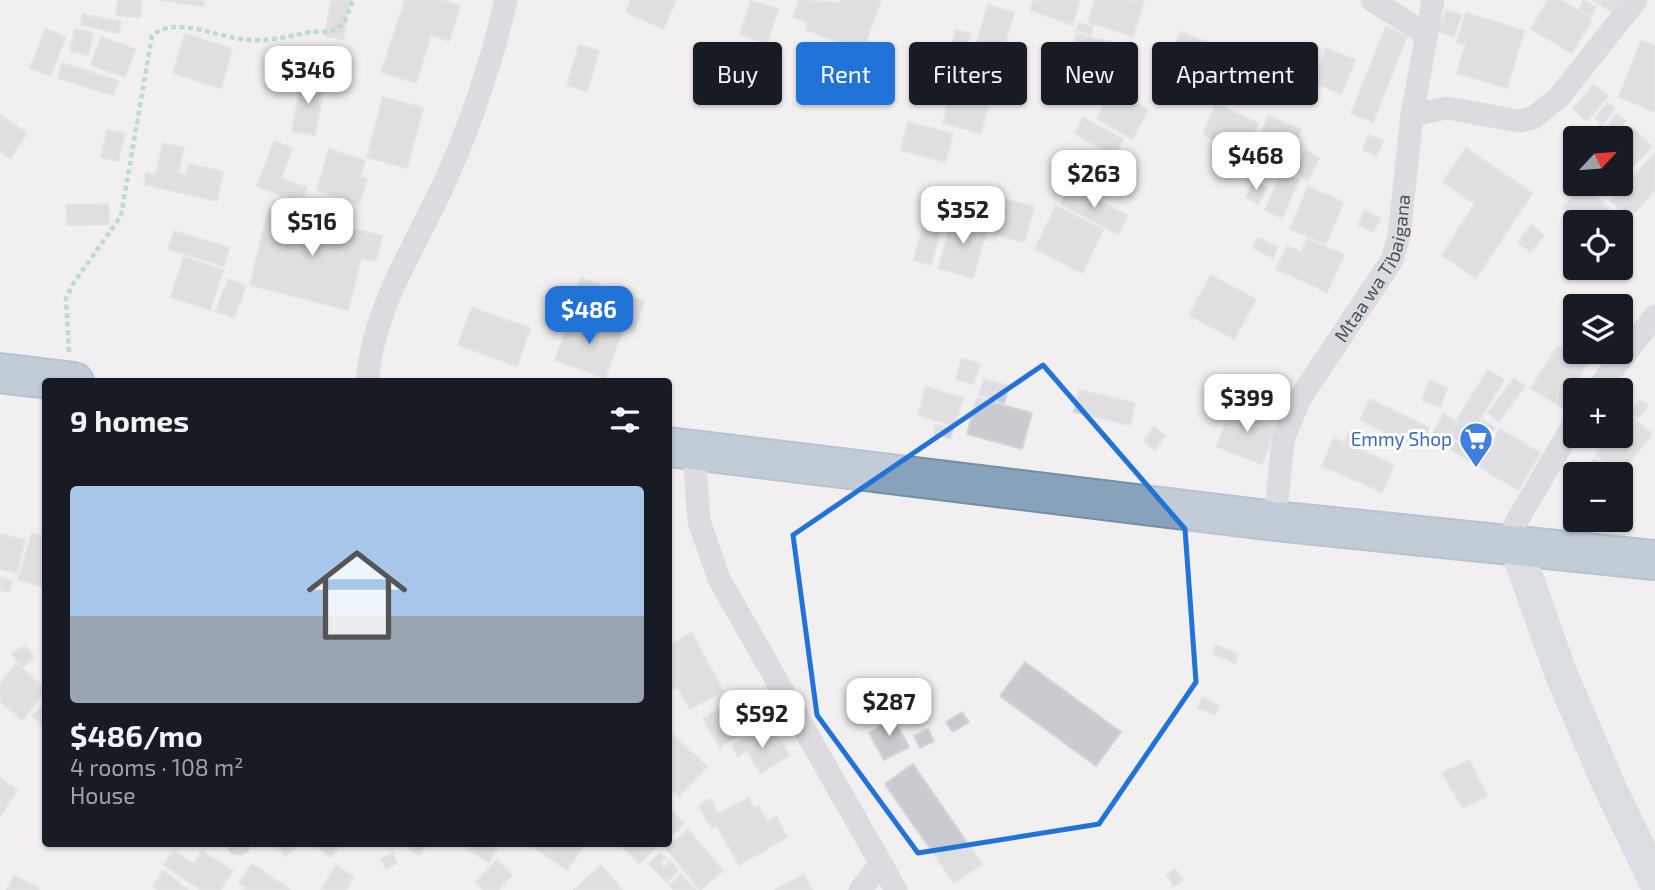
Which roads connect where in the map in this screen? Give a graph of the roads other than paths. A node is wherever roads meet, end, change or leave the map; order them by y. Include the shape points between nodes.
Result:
1 (506, 0) edge
2 (1372, 0) edge
3 (1433, 0) edge
4 (1636, 0) edge
5 (1426, 34) junction
6 (1412, 115) junction
7 (1655, 316) edge
8 (0, 373) edge
9 (45, 378) edge
10 (368, 378) edge
11 (1606, 378) edge
12 (1563, 442) edge
13 (681, 449) edge
14 (1275, 520) junction
15 (1516, 547) junction
16 (1655, 560) edge
17 (880, 865) junction
18 (1655, 881) edge
19 (860, 890) edge
20 (896, 890) edge

1 - 10 street via 489,71 463,141 385,301 373,335
2 - 5 street
3 - 5 street, Mtaa wa Tibaigana
4 - 6 street via 1559,97 1533,118 1519,121 1447,108
5 - 6 street, Mtaa wa Tibaigana
6 - 14 street, Mtaa wa Tibaigana via 1399,236 1392,260 1300,398 1283,440
7 - 11 street
8 - 9 highway
12 - 15 street via 1514,526
13 - 14 highway
13 - 17 street via 719,579
14 - 15 highway
15 - 16 highway
15 - 18 street via 1561,674
17 - 19 street
17 - 20 street

